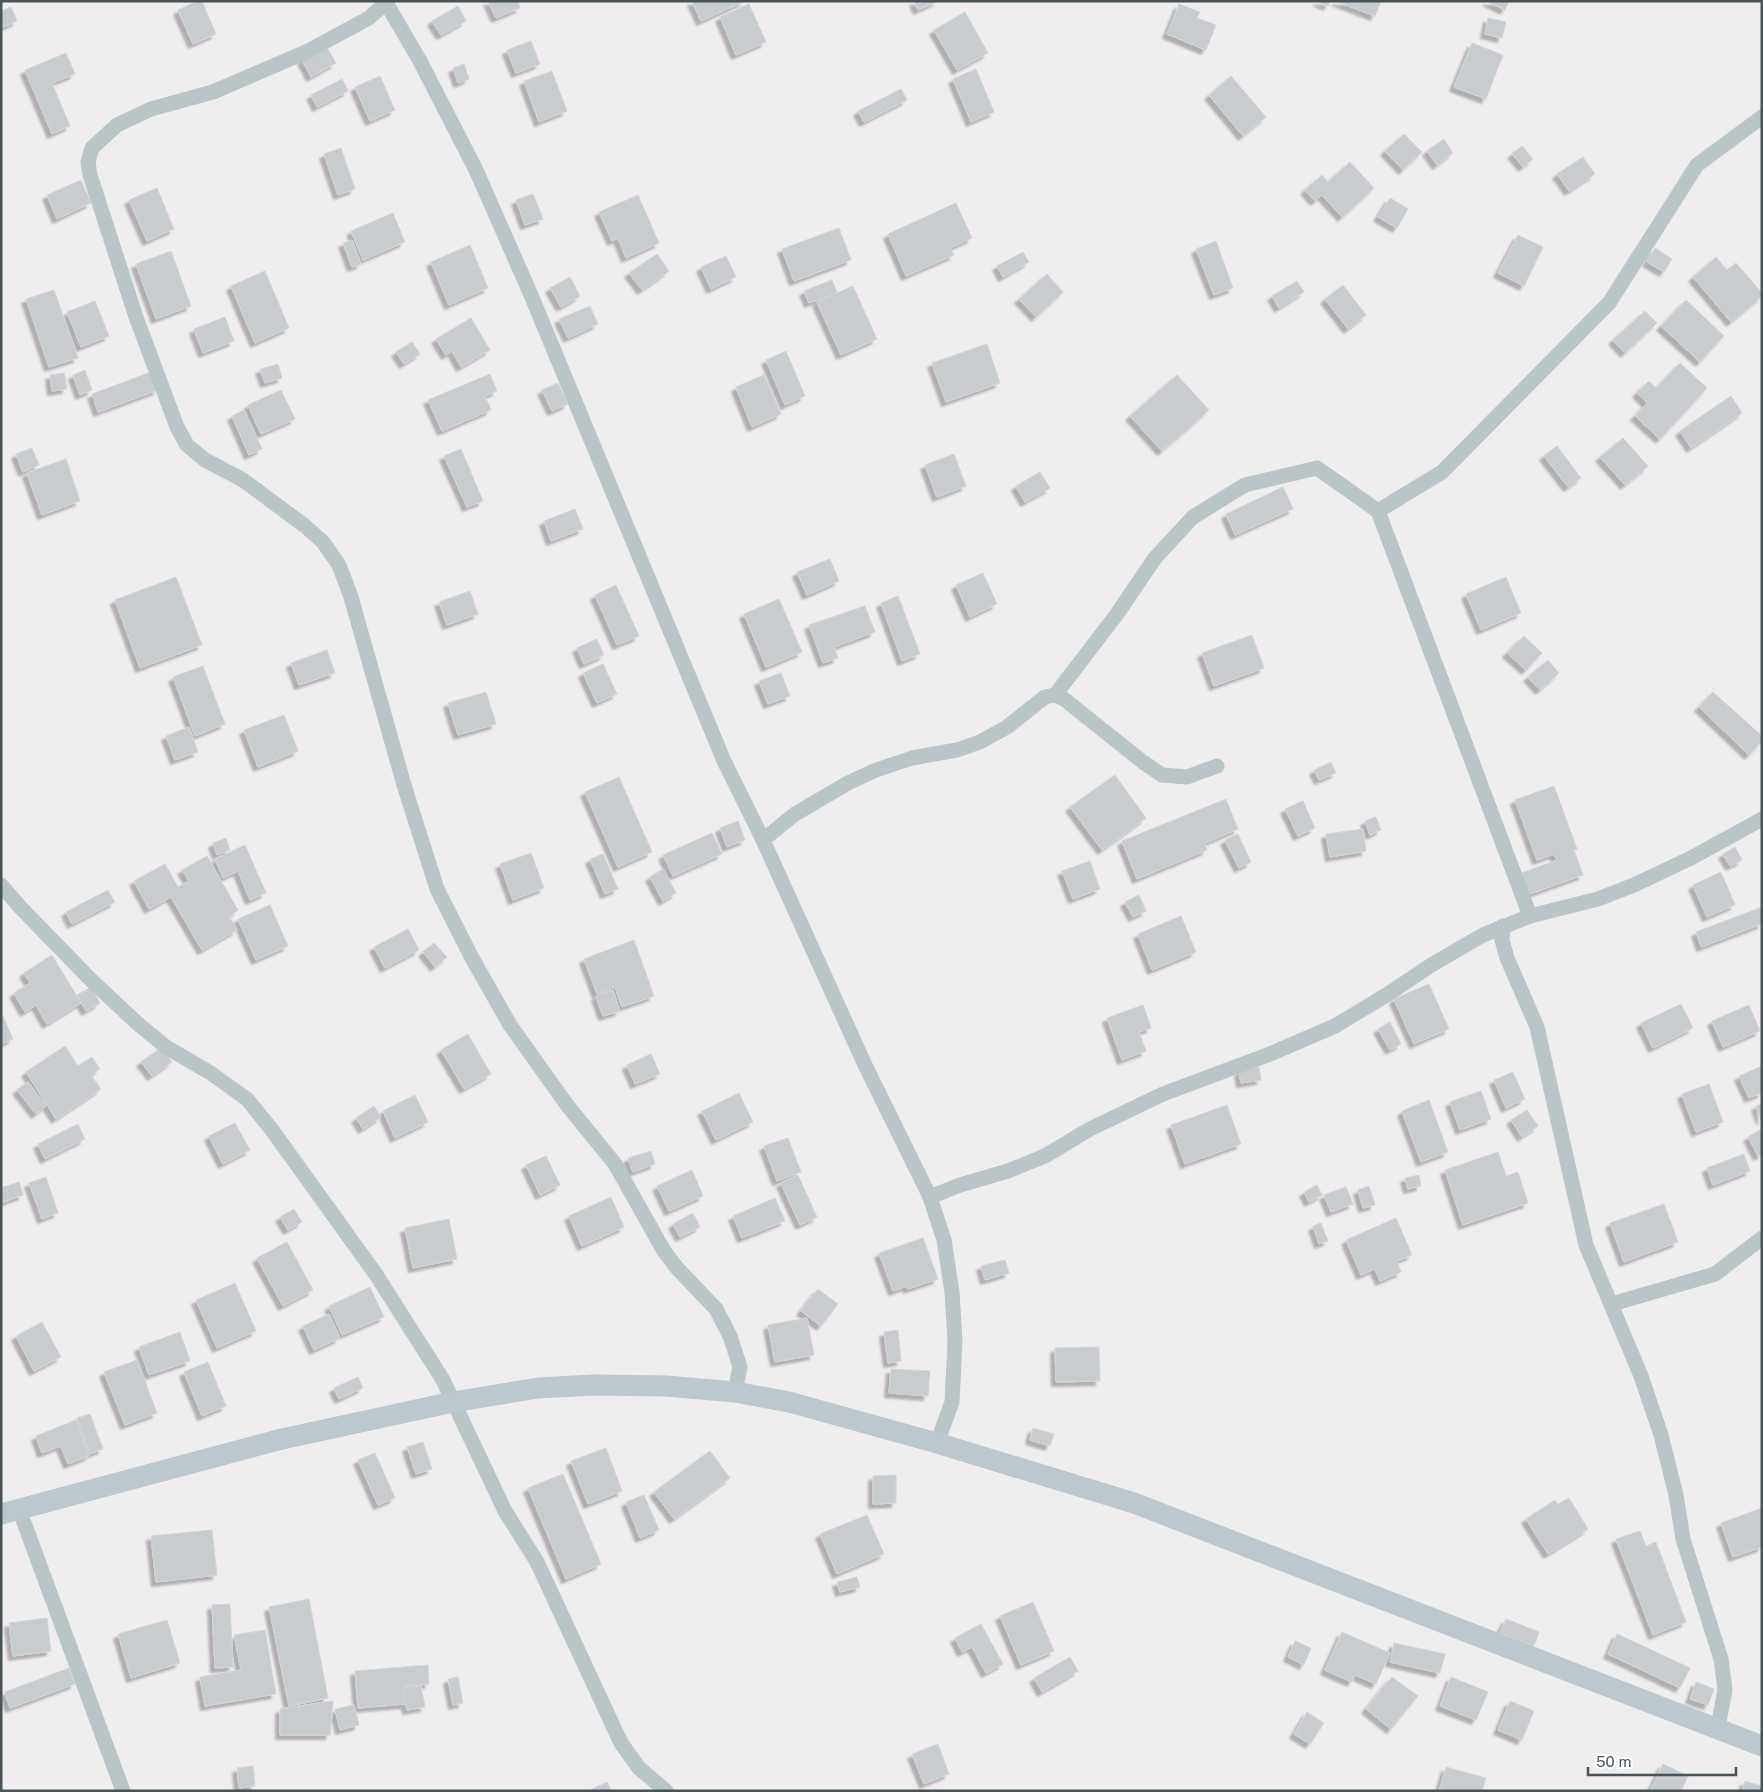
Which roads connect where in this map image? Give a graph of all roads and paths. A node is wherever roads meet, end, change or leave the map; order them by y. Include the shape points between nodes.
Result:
1 (386, 2) edge
2 (1762, 117) edge
3 (1378, 510) junction
4 (1054, 695) junction
5 (1217, 766) dead end
6 (1762, 819) edge
7 (763, 840) junction
8 (1, 885) edge
9 (1530, 916) junction
10 (1504, 926) junction
11 (930, 1197) junction
12 (1762, 1238) edge
13 (1612, 1304) junction
14 (734, 1392) junction
15 (453, 1402) junction
16 (937, 1443) junction
17 (10, 1511) edge
18 (1718, 1728) junction
19 (1762, 1746) edge
20 (123, 1791) edge
21 (666, 1791) edge

1 - 7 street via 420,60 476,170 531,295 688,678
1 - 14 street via 369,18 306,52 213,92 151,109 117,125 92,148 88,162 90,176 176,428 187,445 205,460 243,480 305,526 323,542 339,565 438,889 510,1025 567,1105 615,1164 664,1251 716,1309 730,1336 740,1368
2 - 3 street via 1697,166 1608,303 1442,472
3 - 4 street via 1317,468 1245,485 1194,518 1155,558 1117,614
3 - 9 street
4 - 5 street via 1064,699 1162,774 1187,777
4 - 7 street via 1038,701 1007,726 980,742 957,750 912,758 848,783 795,814
6 - 9 street via 1634,885
7 - 11 street via 865,1065
8 - 15 street via 137,1024 166,1047 247,1099 377,1276 443,1380
9 - 10 street
10 - 11 street via 1433,964 1335,1026 1163,1094 1090,1129 1045,1156
10 - 13 street via 1502,940 1506,958 1537,1027 1586,1245
11 - 16 street via 944,1240 956,1342 952,1402
12 - 13 street via 1715,1274
13 - 18 street via 1661,1435 1683,1538 1721,1660 1725,1690
14 - 15 main road via 666,1386 593,1385 538,1388
14 - 16 main road via 789,1402
15 - 17 main road via 282,1439
15 - 21 street via 505,1510 537,1562 622,1743 639,1768
16 - 18 main road via 1134,1503
17 - 20 street
18 - 19 main road

